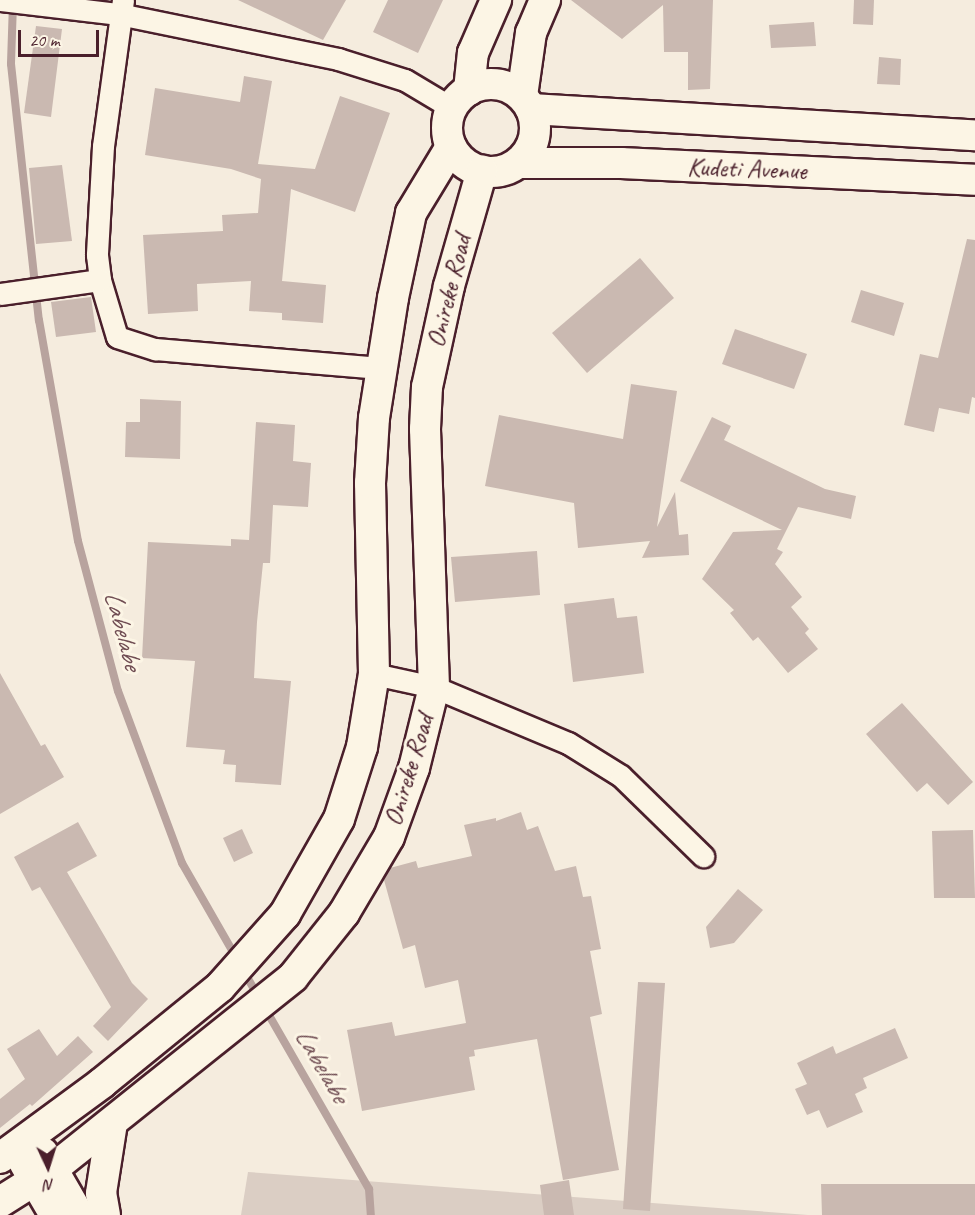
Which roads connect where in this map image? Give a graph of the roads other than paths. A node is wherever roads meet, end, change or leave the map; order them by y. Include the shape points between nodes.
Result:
1 (1, 0) edge
2 (496, 0) edge
3 (545, 0) edge
4 (121, 7) edge
5 (460, 99) junction
6 (526, 102) junction
7 (975, 135) edge
8 (451, 147) junction
9 (519, 163) junction
10 (482, 171) junction
11 (975, 180) edge
12 (99, 280) junction
13 (10, 293) edge
14 (383, 368) junction
15 (374, 674) junction
16 (434, 687) junction
17 (704, 856) dead end
18 (112, 1123) junction
19 (15, 1148) edge
20 (45, 1175) junction
21 (0, 1202) edge
22 (55, 1215) edge
23 (79, 1215) edge
24 (105, 1215) edge

1 - 4 street via 32,5
2 - 5 main road via 473,53
3 - 6 main road via 531,33
4 - 5 street via 338,59
4 - 12 street via 103,146
5 - 6 main road via 487,84 505,87
5 - 8 main road via 447,121
6 - 7 main road, Kudeti Avenue
6 - 9 main road via 534,138
8 - 10 main road via 469,167
8 - 14 main road, Onireke Road via 411,213
9 - 10 main road via 501,171
9 - 11 main road, Kudeti Avenue
10 - 16 main road, Onireke Road via 448,286 427,387
12 - 13 street
12 - 14 street via 117,337 155,349
14 - 15 main road, Onireke Road via 374,418 370,483
15 - 16 street
15 - 19 main road, Onireke Road via 363,747 339,819 285,915 220,987
16 - 17 street via 568,742 621,776
16 - 18 main road, Onireke Road via 414,768 389,837 344,913 292,977
18 - 20 main road, Onireke Road
18 - 24 main road via 101,1193
19 - 20 main road
20 - 21 main road, Onireke Road
20 - 22 main road
20 - 23 main road

